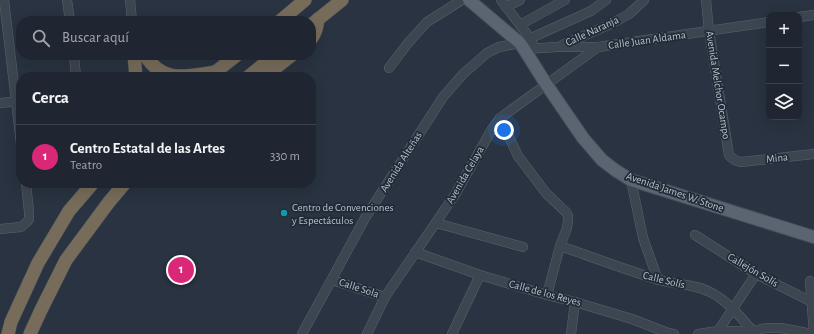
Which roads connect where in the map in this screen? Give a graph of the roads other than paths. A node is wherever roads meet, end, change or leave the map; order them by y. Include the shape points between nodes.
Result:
1 (4, 0) edge
2 (67, 0) edge
3 (130, 0) edge
4 (306, 0) edge
5 (342, 0) edge
6 (462, 0) edge
7 (469, 0) edge
8 (520, 0) edge
9 (565, 0) edge
10 (606, 0) edge
11 (644, 0) edge
12 (706, 0) edge
13 (503, 3) edge
14 (814, 15) edge
15 (69, 16) edge
16 (132, 16) edge
17 (286, 16) edge
18 (802, 17) edge
19 (316, 21) edge
20 (766, 22) edge
21 (520, 25) junction
22 (709, 31) junction
23 (527, 45) junction
24 (558, 47) junction
25 (598, 47) junction
26 (74, 60) edge
27 (134, 60) edge
28 (148, 60) edge
29 (231, 60) edge
30 (268, 60) edge
31 (286, 60) edge
32 (389, 68) dead end
33 (76, 72) edge
34 (136, 72) edge
35 (161, 72) edge
36 (216, 72) edge
37 (254, 72) edge
38 (270, 72) edge
39 (546, 84) junction
40 (16, 87) edge
41 (16, 102) edge
42 (0, 104) edge
43 (500, 118) junction
44 (814, 154) edge
45 (741, 162) joint
46 (631, 180) junction
47 (27, 188) edge
48 (89, 188) edge
49 (121, 188) edge
50 (436, 223) junction
51 (0, 229) edge
52 (695, 235) dead end
53 (814, 237) edge
54 (560, 246) junction
55 (524, 247) dead end
56 (415, 252) junction
57 (756, 274) junction
58 (480, 275) junction
59 (332, 280) junction
60 (658, 280) junction
61 (810, 281) dead end
62 (547, 295) junction
63 (385, 297) junction
64 (575, 302) junction
65 (812, 302) junction
66 (733, 309) junction
67 (717, 332) edge
68 (753, 332) edge
69 (8, 334) edge
70 (30, 334) edge
71 (302, 334) edge
72 (367, 334) edge
73 (452, 334) edge
74 (571, 334) edge
75 (674, 334) edge
76 (698, 334) edge
77 (813, 334) edge

1 - 40 street
2 - 15 street
3 - 16 street
4 - 17 highway
5 - 19 highway
6 - 32 street via 427,22
7 - 23 main road, Avenida James W. Stone
8 - 13 street
9 - 21 street
10 - 23 street, Calle Naranja via 591,11
11 - 24 street, Calle Naranja via 611,24
12 - 22 street, Avenida Melchor Ocampo
13 - 21 street
14 - 18 street
20 - 22 street, Calle Juan Aldama
21 - 23 street
22 - 25 street, Calle Juan Aldama
22 - 45 street, Avenida Melchor Ocampo via 729,155
23 - 24 street, Calle Juan Aldama
23 - 39 main road, Avenida James W. Stone
23 - 59 street, Avenida Alteñas via 499,47 487,53 463,74 443,97 365,218
24 - 25 street, Calle Juan Aldama
25 - 39 street, Avenida Celaya
26 - 33 street
27 - 34 highway
28 - 35 highway
29 - 36 highway
30 - 37 highway
31 - 38 highway
39 - 43 street, Avenida Celaya
39 - 46 main road, Avenida James W. Stone via 583,138 602,160
41 - 42 street
43 - 50 street, Avenida Celaya
43 - 54 street via 518,156 546,193 568,216
44 - 45 street, Mina
46 - 53 main road, Avenida James W. Stone
46 - 60 street via 643,238
47 - 51 street via 29,219 21,227
48 - 69 highway via 69,211 38,263
49 - 70 highway via 66,260
50 - 55 street
50 - 56 street, Avenida Celaya
52 - 57 street, Callejón Solís
54 - 60 street, Calle Solís
54 - 62 street
56 - 58 street, Calle de los Reyes
56 - 63 street, Avenida Celaya
57 - 65 street, Callejón Solís
57 - 66 street
58 - 62 street, Calle de los Reyes
58 - 73 street
59 - 63 street, Calle Sola
59 - 71 street, Avenida Alteñas
60 - 66 street, Calle Solís via 700,288 720,298
61 - 65 street
62 - 64 street, Calle de los Reyes
63 - 72 street, Avenida Celaya
64 - 74 street
64 - 75 street, Calle de los Reyes
65 - 77 street
66 - 67 street
66 - 68 street, Calle Solís
67 - 68 street
67 - 76 street
68 - 77 street via 766,328 780,328

